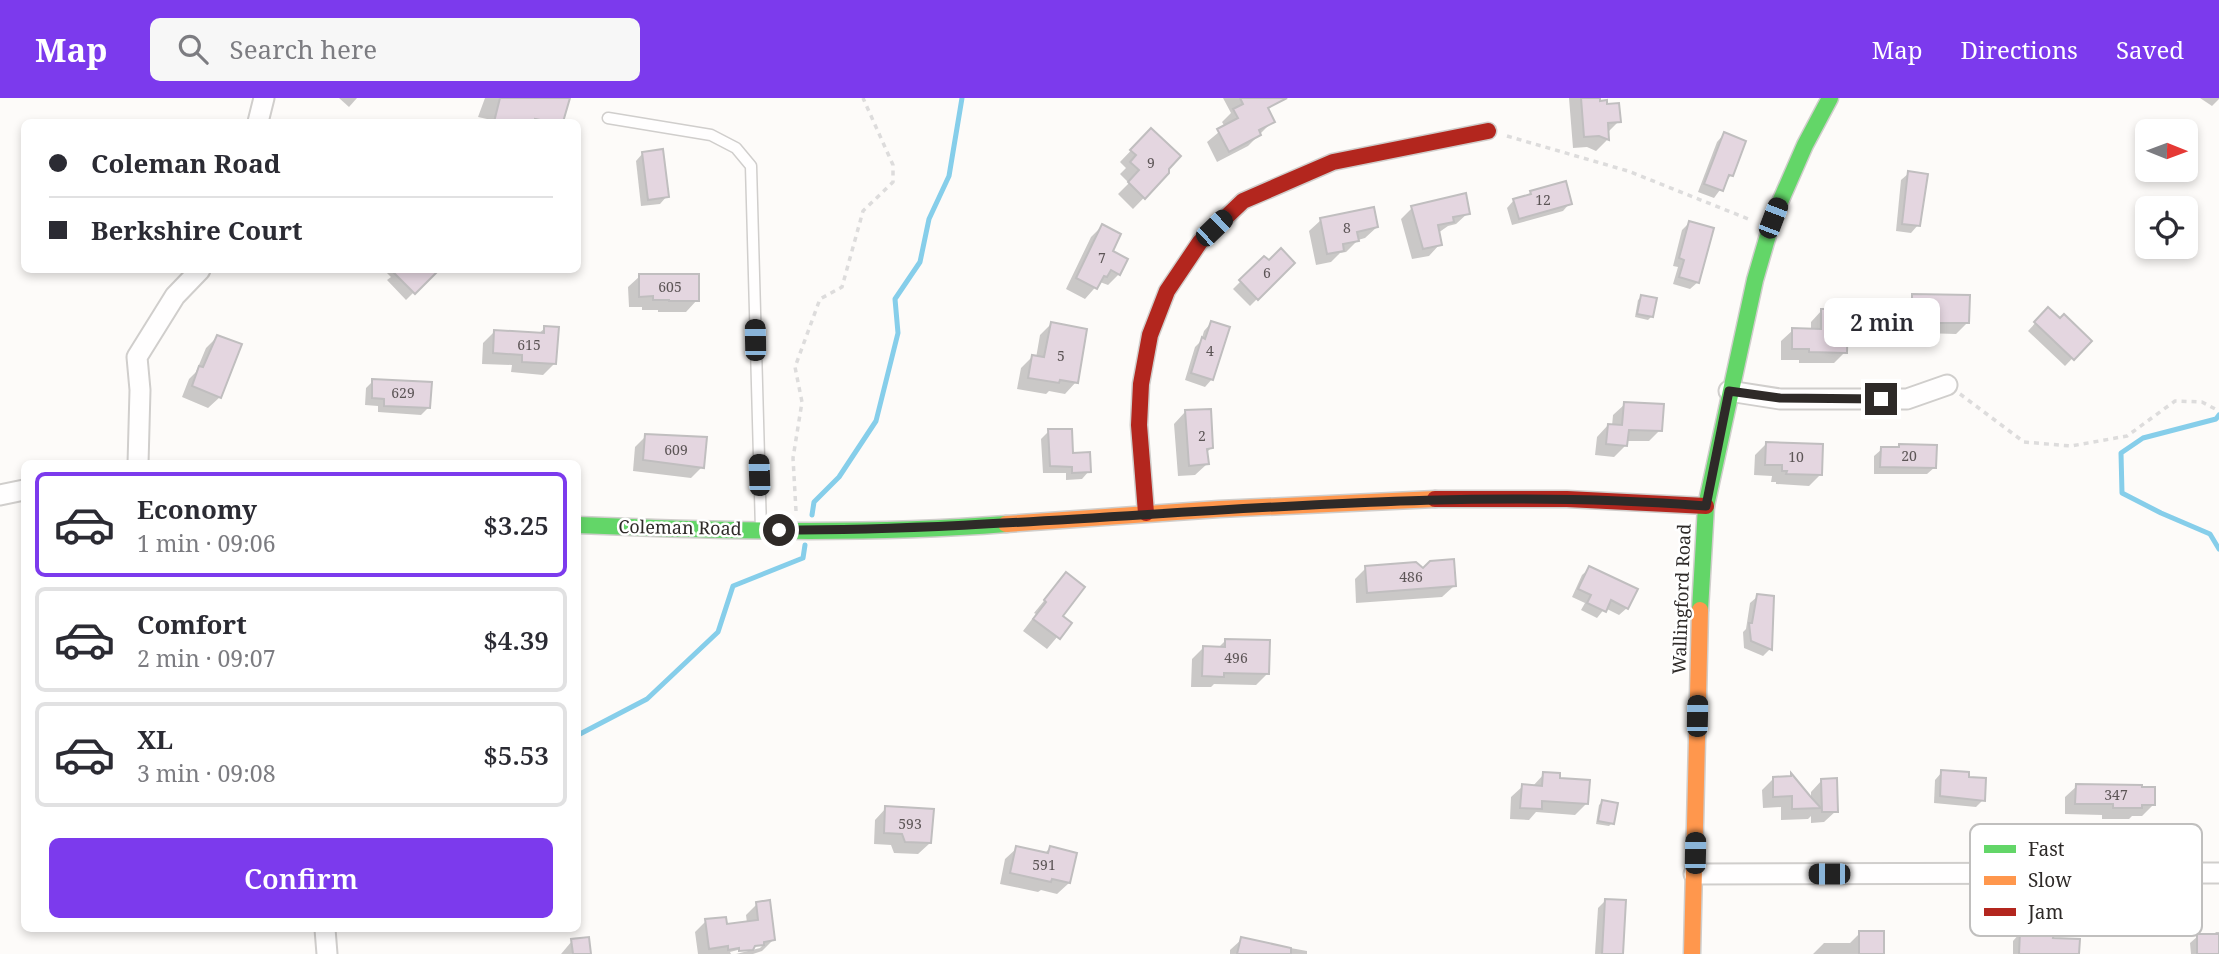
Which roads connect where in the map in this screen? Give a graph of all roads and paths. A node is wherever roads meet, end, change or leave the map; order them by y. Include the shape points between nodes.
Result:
1 (264, 98) edge
2 (863, 98) edge
3 (1830, 98) edge
4 (608, 118) dead end
5 (259, 119) edge
6 (1488, 131) joint
7 (1770, 228) junction
8 (197, 273) edge
9 (1947, 385) joint
10 (1729, 391) junction
11 (2219, 411) edge
12 (138, 460) edge
13 (21, 491) edge
14 (0, 495) edge
15 (1706, 506) junction
16 (1146, 513) junction
17 (581, 525) edge
18 (761, 530) junction
19 (798, 530) junction
20 (1970, 873) edge
21 (1694, 874) junction
22 (325, 932) edge
23 (327, 954) edge
24 (1692, 954) edge

1 - 5 street
2 - 19 path via 893,165 893,182 863,211 842,287 820,299 795,368 802,401 793,458
3 - 7 street, Wallingford Road via 1791,174
4 - 18 lane via 712,135 736,148 751,166
6 - 7 path via 1628,171
6 - 16 street via 1333,162 1243,201 1200,242 1167,291 1150,335 1139,425
7 - 10 street, Wallingford Road
8 - 12 street via 175,296 137,357
9 - 10 street via 1906,399 1780,398
9 - 11 path via 2024,442 2070,446 2127,436 2175,401 2202,402
10 - 15 street, Wallingford Road
13 - 14 street
15 - 16 street, Coleman Road via 1469,499
15 - 21 street, Wallingford Road
16 - 19 street, Coleman Road via 948,528
17 - 18 street, Coleman Road
18 - 19 street, Coleman Road
20 - 21 street
21 - 24 street, Wallingford Road
22 - 23 street

